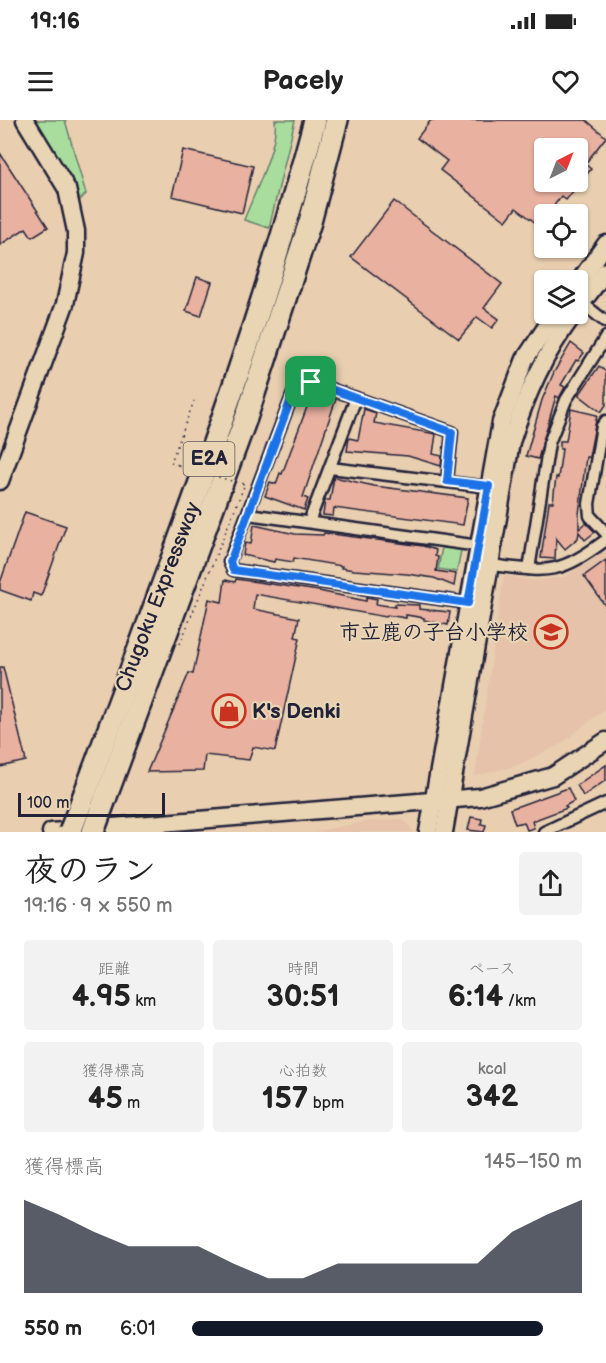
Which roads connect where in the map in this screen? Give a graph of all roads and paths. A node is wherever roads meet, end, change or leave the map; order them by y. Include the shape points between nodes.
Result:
1 (25, 120) edge
2 (315, 120) edge
3 (337, 120) edge
4 (606, 244) edge
5 (587, 270) edge
6 (606, 271) edge
7 (588, 295) edge
8 (588, 313) edge
9 (606, 322) edge
10 (547, 324) edge
11 (567, 324) edge
12 (606, 337) edge
13 (356, 398) junction
14 (194, 400) dead end
15 (606, 421) edge
16 (330, 468) junction
17 (447, 481) junction
18 (0, 482) edge
19 (489, 486) junction
20 (248, 514) junction
21 (309, 522) junction
22 (606, 533) edge
23 (606, 540) edge
24 (479, 546) junction
25 (491, 565) junction
26 (529, 569) junction
27 (468, 603) junction
28 (178, 648) dead end
29 (606, 741) edge
30 (95, 796) junction
31 (441, 799) junction
32 (606, 803) edge
33 (51, 832) edge
34 (70, 832) edge
35 (93, 832) edge
36 (428, 832) edge
37 (444, 832) edge
38 (544, 832) edge

1 - 18 street via 67,189 76,231 76,253 65,304
2 - 30 highway, Chugoku Expressway / E2A via 265,297
3 - 30 highway, Chugoku Expressway / E2A via 306,233 246,418
4 - 5 street
6 - 7 street
8 - 9 street
10 - 19 street via 517,380 501,422
11 - 25 street via 549,349 524,400 511,442
12 - 26 street via 566,400 549,443
13 - 16 street
13 - 17 street via 452,432
13 - 20 street via 311,382 294,391
14 - 28 path, bridge via 171,462 244,484
15 - 22 street via 589,504 590,516
16 - 17 street
16 - 21 street
17 - 19 street
19 - 24 street
20 - 21 street
20 - 27 street via 230,562 233,570
21 - 24 street
23 - 26 street via 576,562 552,570
24 - 27 street
25 - 26 street
25 - 31 street
27 - 31 street
29 - 31 street via 553,776 504,792
30 - 34 highway, Chugoku Expressway / E2A, bridge
30 - 35 highway, Chugoku Expressway / E2A, bridge
31 - 33 street
31 - 36 street
31 - 37 street
32 - 38 street

